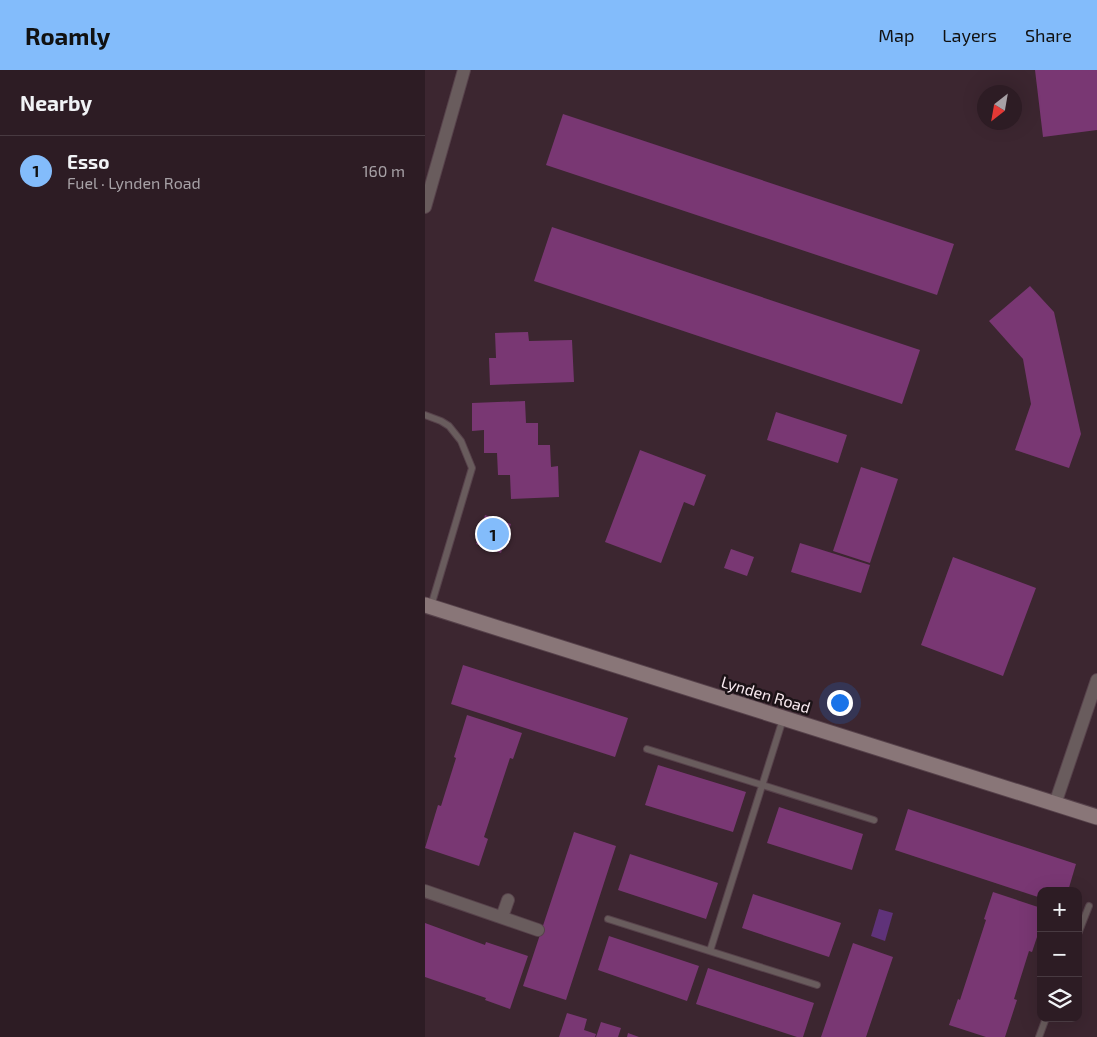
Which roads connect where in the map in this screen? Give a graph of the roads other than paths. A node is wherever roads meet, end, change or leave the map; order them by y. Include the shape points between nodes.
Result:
1 (464, 70) edge
2 (425, 207) edge
3 (425, 415) edge
4 (428, 606) edge
5 (1097, 680) edge
6 (783, 718) junction
7 (647, 749) dead end
8 (762, 785) junction
9 (1055, 804) junction
10 (1097, 817) edge
11 (874, 820) dead end
12 (425, 891) edge
13 (508, 900) dead end
14 (1089, 906) dead end
15 (503, 917) junction
16 (608, 919) dead end
17 (538, 930) dead end
18 (1079, 932) edge
19 (710, 952) junction
20 (817, 985) dead end
21 (1045, 1022) edge
22 (1039, 1037) edge

1 - 2 street
3 - 4 lane via 449,426 461,441 472,468
4 - 6 main road, Lynden Road
5 - 9 street
6 - 8 lane
6 - 9 main road, Lynden Road
7 - 8 lane
8 - 11 lane
8 - 19 lane
9 - 10 main road, Lynden Road
12 - 15 street
13 - 15 street
14 - 18 lane
15 - 17 street
16 - 19 lane
19 - 20 lane
21 - 22 lane

